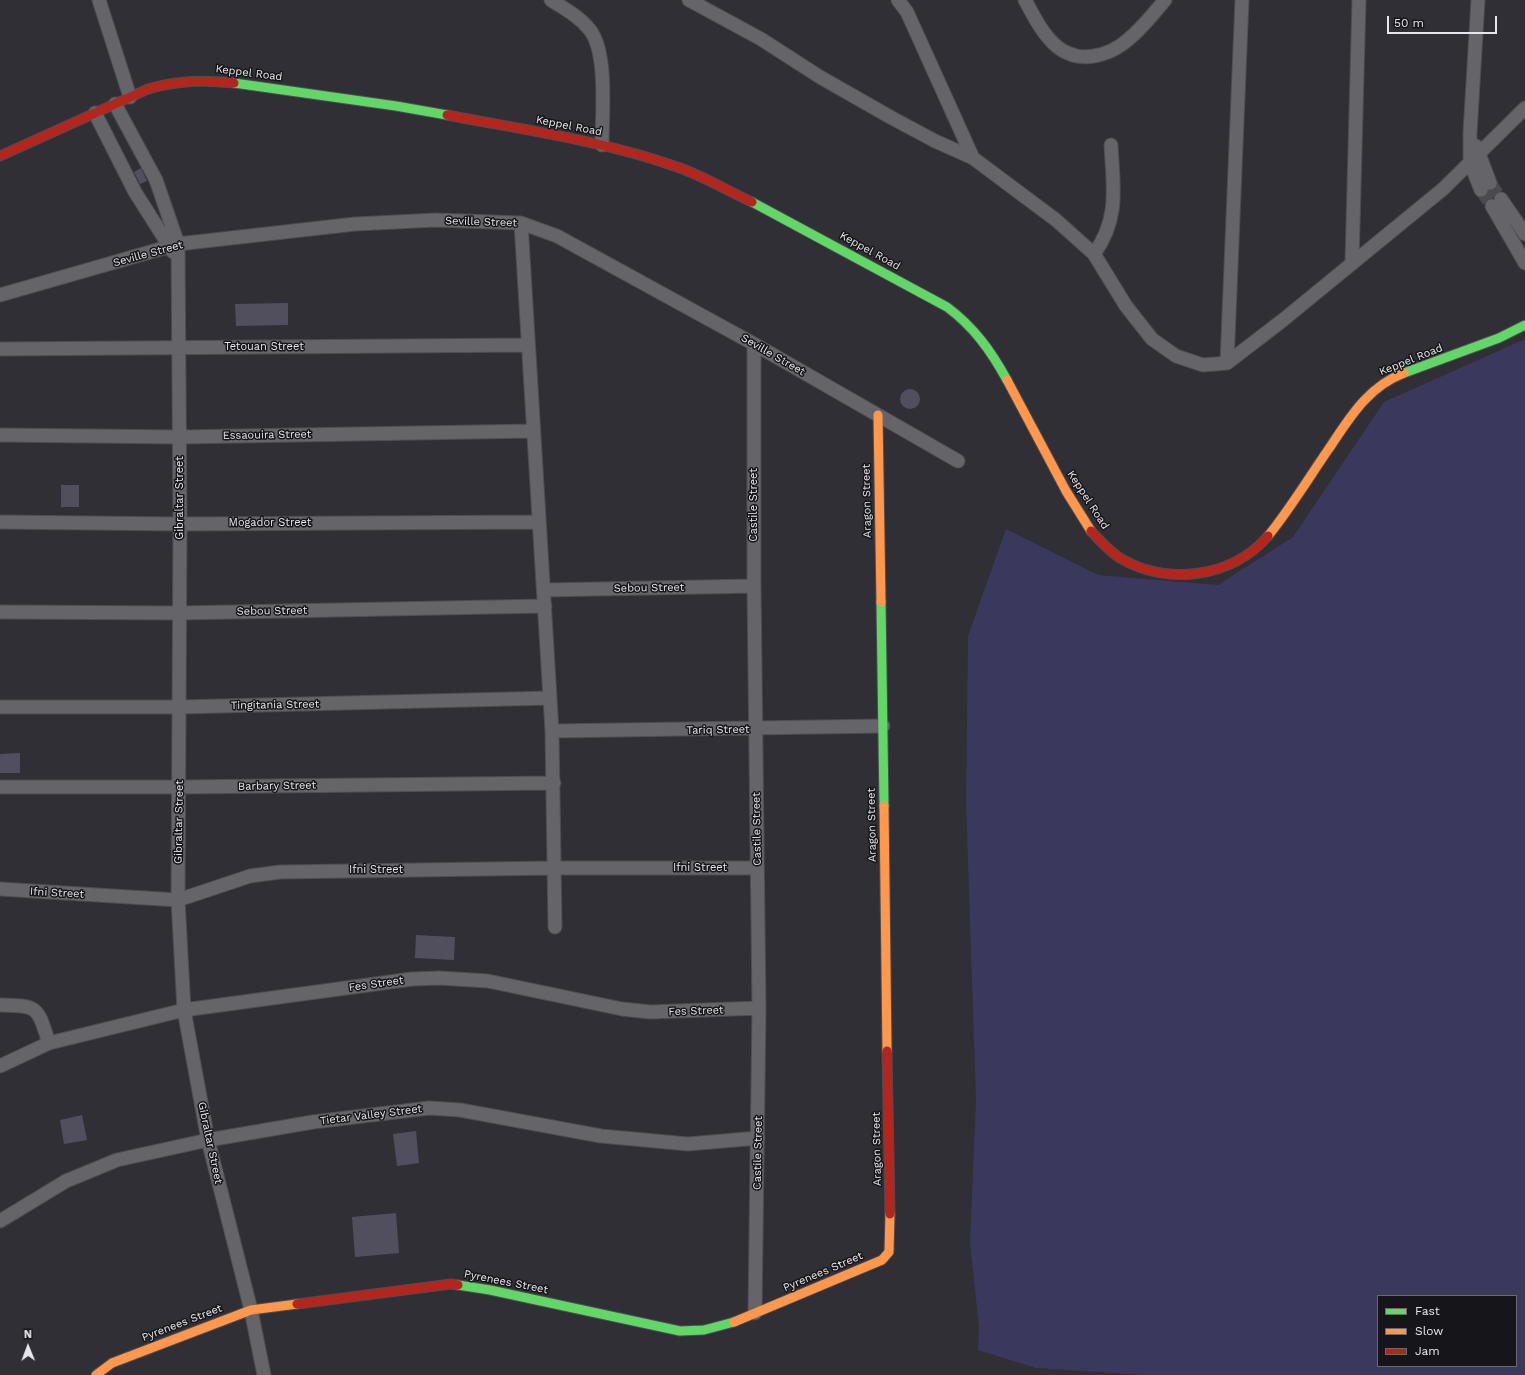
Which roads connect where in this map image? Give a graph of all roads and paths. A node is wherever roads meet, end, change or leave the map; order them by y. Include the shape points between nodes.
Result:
1 (99, 0) edge
2 (552, 0) edge
3 (689, 0) edge
4 (898, 0) edge
5 (1025, 0) edge
6 (1165, 0) edge
7 (1242, 0) edge
8 (1359, 0) edge
9 (1478, 0) edge
10 (130, 97) junction
11 (115, 104) junction
12 (1525, 108) edge
13 (95, 112) junction
14 (602, 145) junction
15 (1111, 145) dead end
16 (0, 156) edge
17 (972, 158) junction
18 (1475, 158) junction
19 (1486, 186) tunnel mouth
20 (521, 223) junction
21 (1525, 234) edge
22 (174, 245) junction
23 (1094, 254) junction
24 (1352, 262) junction
25 (1525, 263) edge
26 (0, 295) edge
27 (1525, 325) edge
28 (754, 344) junction
29 (528, 345) junction
30 (179, 347) junction
31 (0, 349) edge
32 (1227, 363) junction
33 (878, 415) junction
34 (533, 432) junction
35 (0, 435) edge
36 (180, 437) junction
37 (958, 461) dead end
38 (0, 522) edge
39 (539, 522) junction
40 (180, 524) junction
41 (754, 586) junction
42 (544, 590) junction
43 (545, 606) junction
44 (0, 612) edge
45 (180, 613) junction
46 (550, 698) junction
47 (0, 707) edge
48 (180, 707) junction
49 (883, 726) junction
50 (756, 729) junction
51 (552, 731) junction
52 (554, 783) junction
53 (0, 787) edge
54 (180, 787) junction
55 (555, 868) junction
56 (757, 868) junction
57 (0, 889) edge
58 (178, 900) junction
59 (555, 927) dead end
60 (0, 1006) edge
61 (759, 1008) junction
62 (184, 1010) junction
63 (49, 1043) junction
64 (0, 1066) edge
65 (758, 1138) junction
66 (208, 1140) junction
67 (0, 1221) edge
68 (890, 1234) joint
69 (251, 1310) junction
70 (755, 1313) junction
71 (96, 1375) edge
72 (264, 1375) edge

1 - 10 street
2 - 14 street via 575,15 591,31 599,51 602,72
3 - 17 street via 892,118
4 - 17 street via 907,12
5 - 6 street via 1054,44 1075,55 1088,57 1102,55 1130,39
7 - 32 street
8 - 24 street
9 - 18 street via 1470,133
10 - 11 street, Keppel Road
10 - 14 street, Keppel Road via 173,82 233,82 396,106
11 - 13 street, Keppel Road
11 - 22 street via 156,180
12 - 18 street
13 - 16 street, Keppel Road
13 - 22 street via 135,192
14 - 27 street, Keppel Road via 659,161 720,186 873,266 959,315 990,349 1066,492 1092,532 1122,559 1156,571 1184,574 1210,571 1222,569 1242,560 1265,539 1283,517 1368,394 1394,377 1499,338
15 - 23 street via 1112,216 1107,234
17 - 23 street via 1056,220
18 - 19 street
18 - 24 street via 1443,189
20 - 22 street, Seville Street via 436,220 363,223
20 - 28 street, Seville Street via 557,236
20 - 29 street
21 - 25 street via 1496,203
22 - 26 street, Seville Street
22 - 30 street, Gibraltar Street via 178,260
23 - 32 street via 1126,306 1158,344 1190,362 1213,365
24 - 32 street
28 - 33 street, Seville Street
28 - 41 street, Castile Street
29 - 30 street, Tetouan Street
29 - 34 street
30 - 31 street, Tetouan Street
30 - 36 street, Gibraltar Street
33 - 37 street, Seville Street
33 - 49 street, Aragon Street
34 - 36 street, Essaouira Street
34 - 39 street
35 - 36 street, Essaouira Street
36 - 40 street, Gibraltar Street
38 - 40 street, Mogador Street
39 - 40 street, Mogador Street
39 - 42 street
40 - 45 street, Gibraltar Street
41 - 42 street, Sebou Street
41 - 50 street, Castile Street
42 - 43 street
43 - 45 street, Sebou Street
43 - 46 street
44 - 45 street, Sebou Street
45 - 48 street, Gibraltar Street
46 - 48 street, Tingitania Street
46 - 51 street
47 - 48 street, Tingitania Street
48 - 54 street, Gibraltar Street
49 - 50 street, Tariq Street
49 - 68 street, Aragon Street
50 - 51 street, Tariq Street
50 - 56 street, Castile Street
51 - 52 street
52 - 54 street, Barbary Street
52 - 55 street
53 - 54 street, Barbary Street
54 - 58 street, Gibraltar Street
55 - 56 street, Ifni Street
55 - 58 street, Ifni Street via 280,872 250,876
55 - 59 street
56 - 61 street, Castile Street
57 - 58 street, Ifni Street
58 - 62 street, Gibraltar Street
60 - 63 street via 24,1006 36,1010 41,1017
61 - 62 street, Fes Street via 667,1013 636,1011 501,983 439,978 412,979
61 - 65 street, Castile Street
62 - 63 street, Fes Street
62 - 66 street, Gibraltar Street
63 - 64 street, Fes Street
65 - 66 street, Tietar Valley Street via 688,1144 601,1136 460,1110 429,1108 313,1122
65 - 70 street, Castile Street
66 - 67 street, Tietar Valley Street via 117,1160 73,1178
66 - 69 street, Gibraltar Street
68 - 70 street, Pyrenees Street via 889,1252 882,1260
69 - 70 street, Pyrenees Street via 451,1284 680,1330 704,1330 727,1325
69 - 71 street, Pyrenees Street via 112,1363
69 - 72 street, Gibraltar Street

